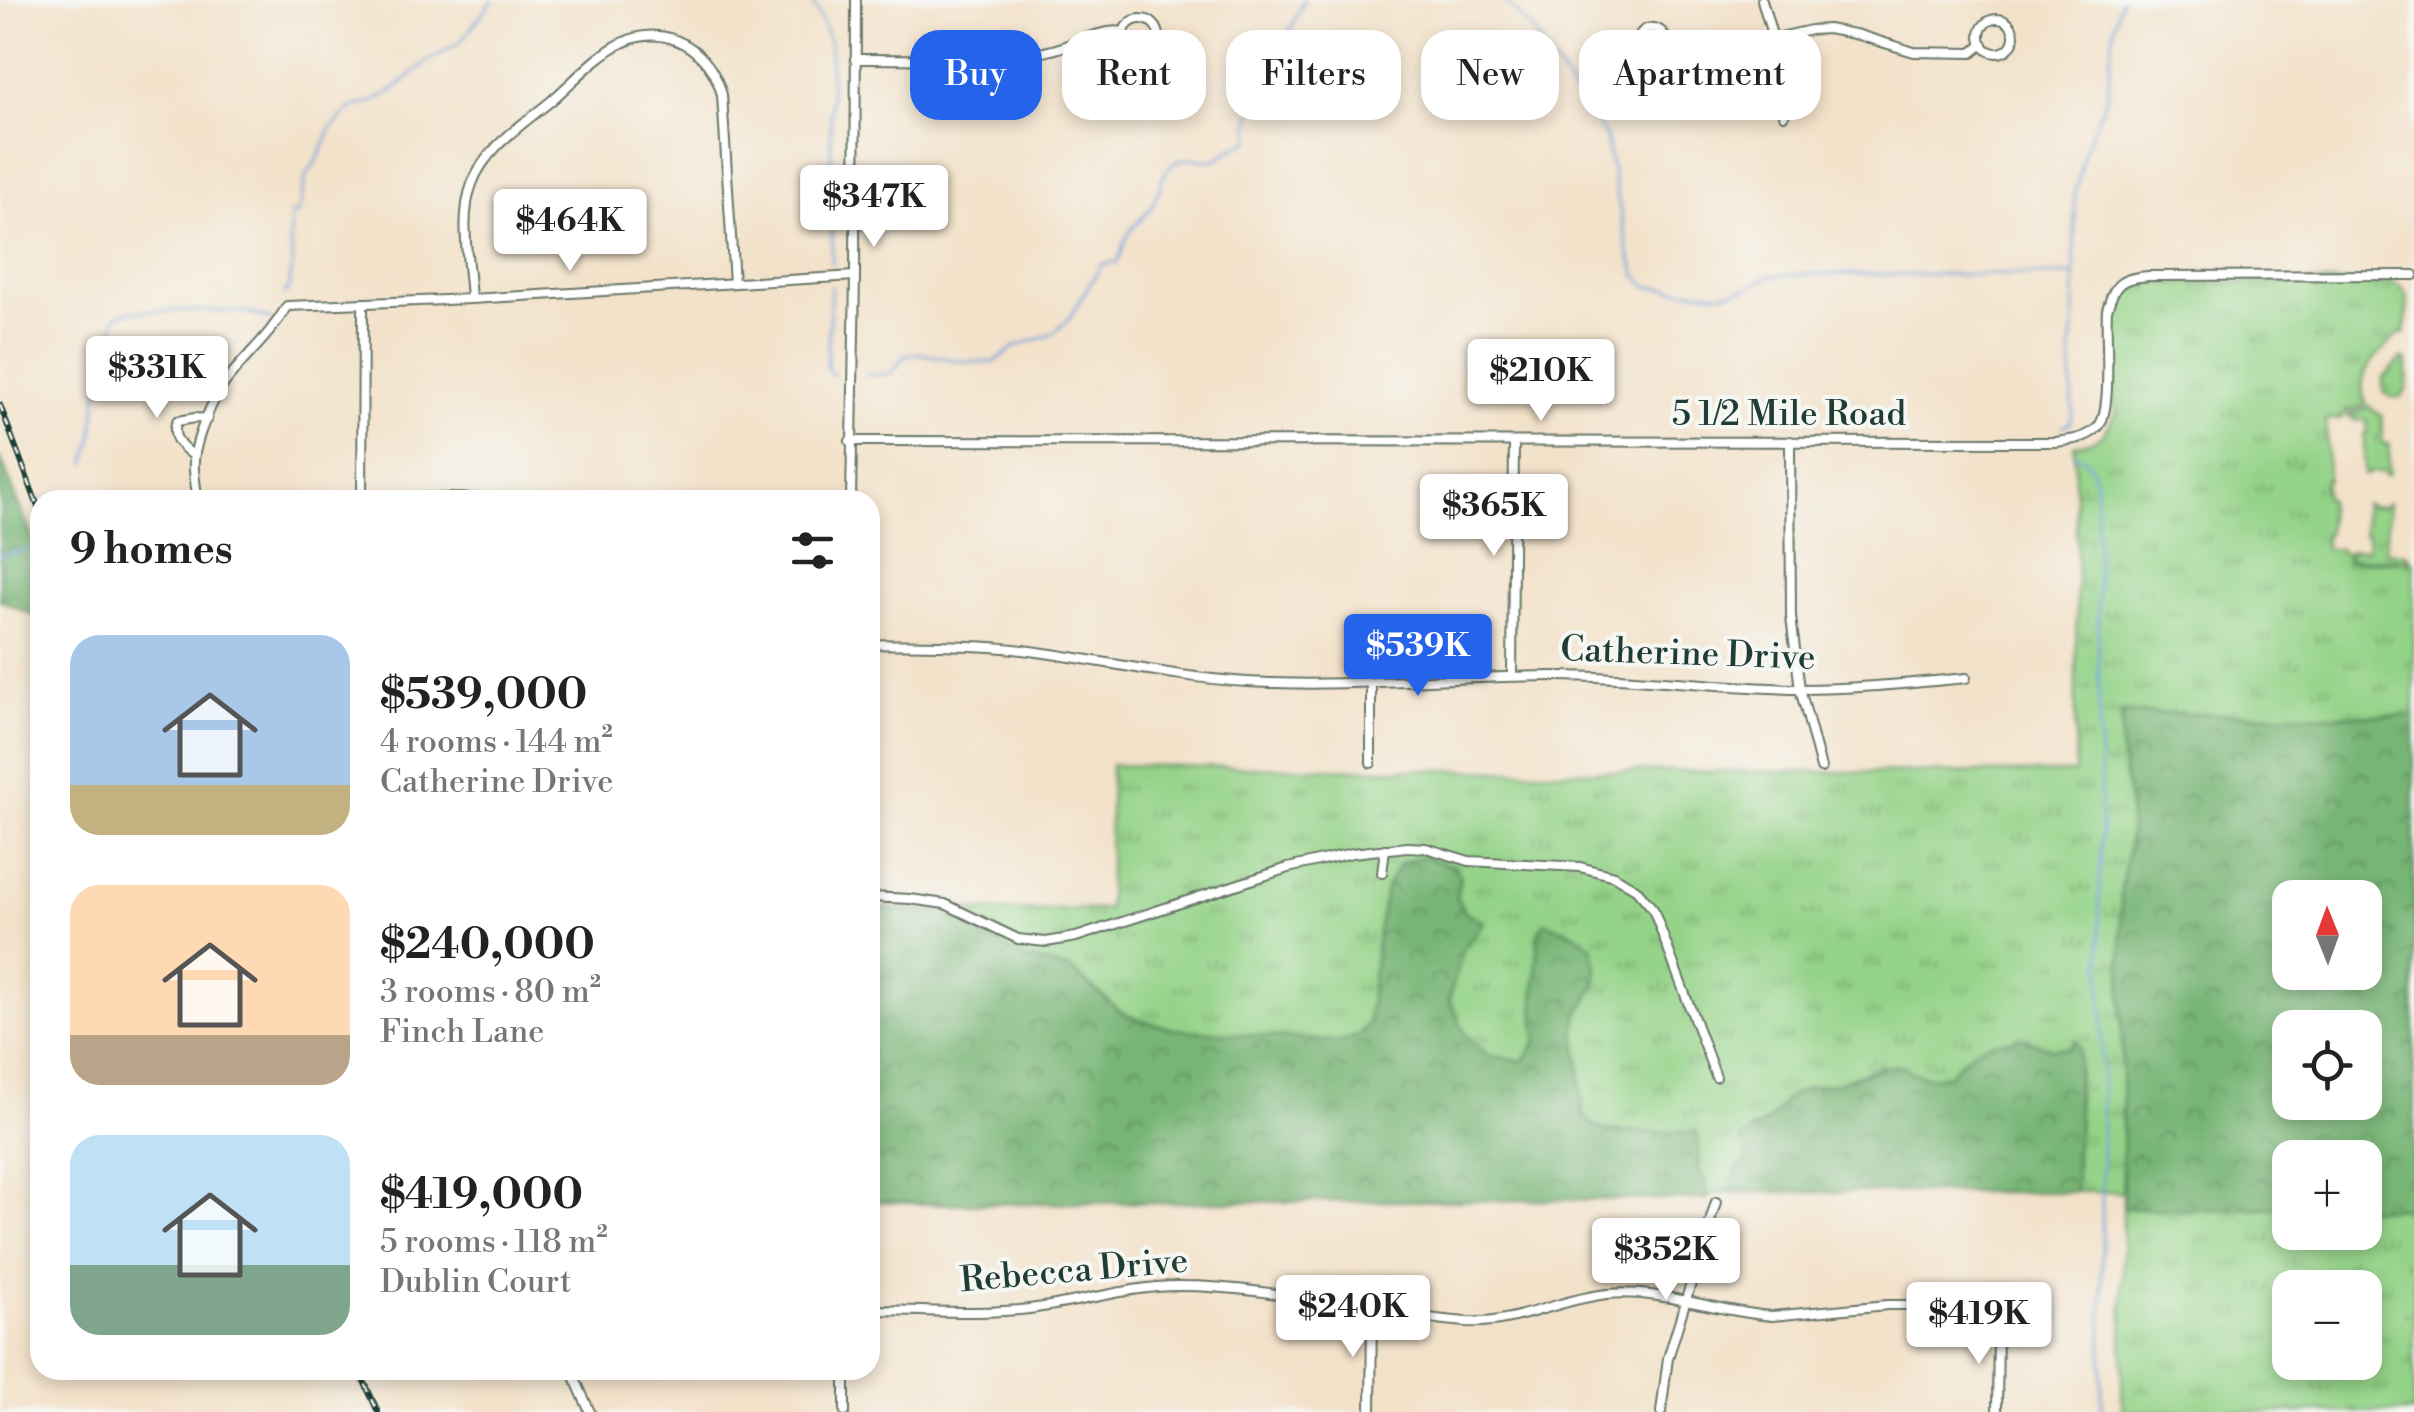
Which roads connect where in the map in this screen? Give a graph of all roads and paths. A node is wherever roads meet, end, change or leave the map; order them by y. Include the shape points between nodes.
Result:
1 (856, 0) edge
2 (1762, 0) edge
3 (1772, 30) edge
4 (1811, 30) edge
5 (1123, 32) joint
6 (1982, 44) junction
7 (1062, 47) edge
8 (855, 59) junction
9 (2414, 275) edge
10 (855, 276) junction
11 (734, 283) junction
12 (471, 298) junction
13 (363, 303) junction
14 (207, 419) junction
15 (850, 441) junction
16 (1790, 441) junction
17 (1514, 442) junction
18 (194, 456) junction
19 (196, 490) edge
20 (362, 490) edge
21 (851, 490) edge
22 (880, 644) edge
23 (1512, 676) junction
24 (1966, 678) dead end
25 (1371, 683) junction
26 (1800, 688) junction
27 (1371, 763) dead end
28 (1821, 768) dead end
29 (1385, 849) junction
30 (1382, 873) dead end
31 (880, 898) edge
32 (1716, 1077) dead end
33 (1716, 1202) dead end
34 (1686, 1302) junction
35 (1372, 1309) junction
36 (880, 1310) edge
37 (576, 1380) edge
38 (846, 1380) edge
39 (590, 1412) edge
40 (845, 1412) edge
41 (1371, 1412) edge
42 (1660, 1412) edge
43 (1997, 1412) edge

1 - 8 street
2 - 3 street
4 - 6 street via 1843,30 1914,52 1972,53
5 - 5 street via 1132,53 1150,53 1158,45 1160,32 1148,20 1136,19
6 - 6 street via 2005,51 2012,28 1990,21
7 - 8 street via 1006,58
8 - 10 street
9 - 16 street, 5 1/2 Mile Road via 2149,276 2119,282 2107,310 2104,418 2086,436 2055,442
10 - 11 street
10 - 15 street
11 - 12 street
11 - 12 street via 719,83 686,44 648,36 612,48 480,168 466,214
12 - 13 street
13 - 14 street via 287,306 227,380
13 - 20 street
14 - 18 street
14 - 18 street via 177,421 174,428 178,443
15 - 17 street, 5 1/2 Mile Road
15 - 21 street
16 - 17 street, 5 1/2 Mile Road
16 - 26 street via 1791,617
17 - 23 street
18 - 19 street
22 - 25 street, Catherine Drive via 1012,649 1243,682
23 - 25 street, Catherine Drive
23 - 26 street, Catherine Drive
24 - 26 street, Catherine Drive
25 - 27 street
26 - 28 street
29 - 30 street
29 - 31 street via 1288,868 1046,942 1018,939 945,904
29 - 32 street via 1580,867 1636,888 1653,909
33 - 34 street
34 - 35 street, Rebecca Drive via 1606,1294 1492,1322
34 - 42 street
34 - 43 street, Rebecca Drive via 1772,1316 1887,1305 1996,1309
35 - 36 street, Rebecca Drive via 1176,1286 1012,1311
35 - 41 street
37 - 39 street
38 - 40 street

